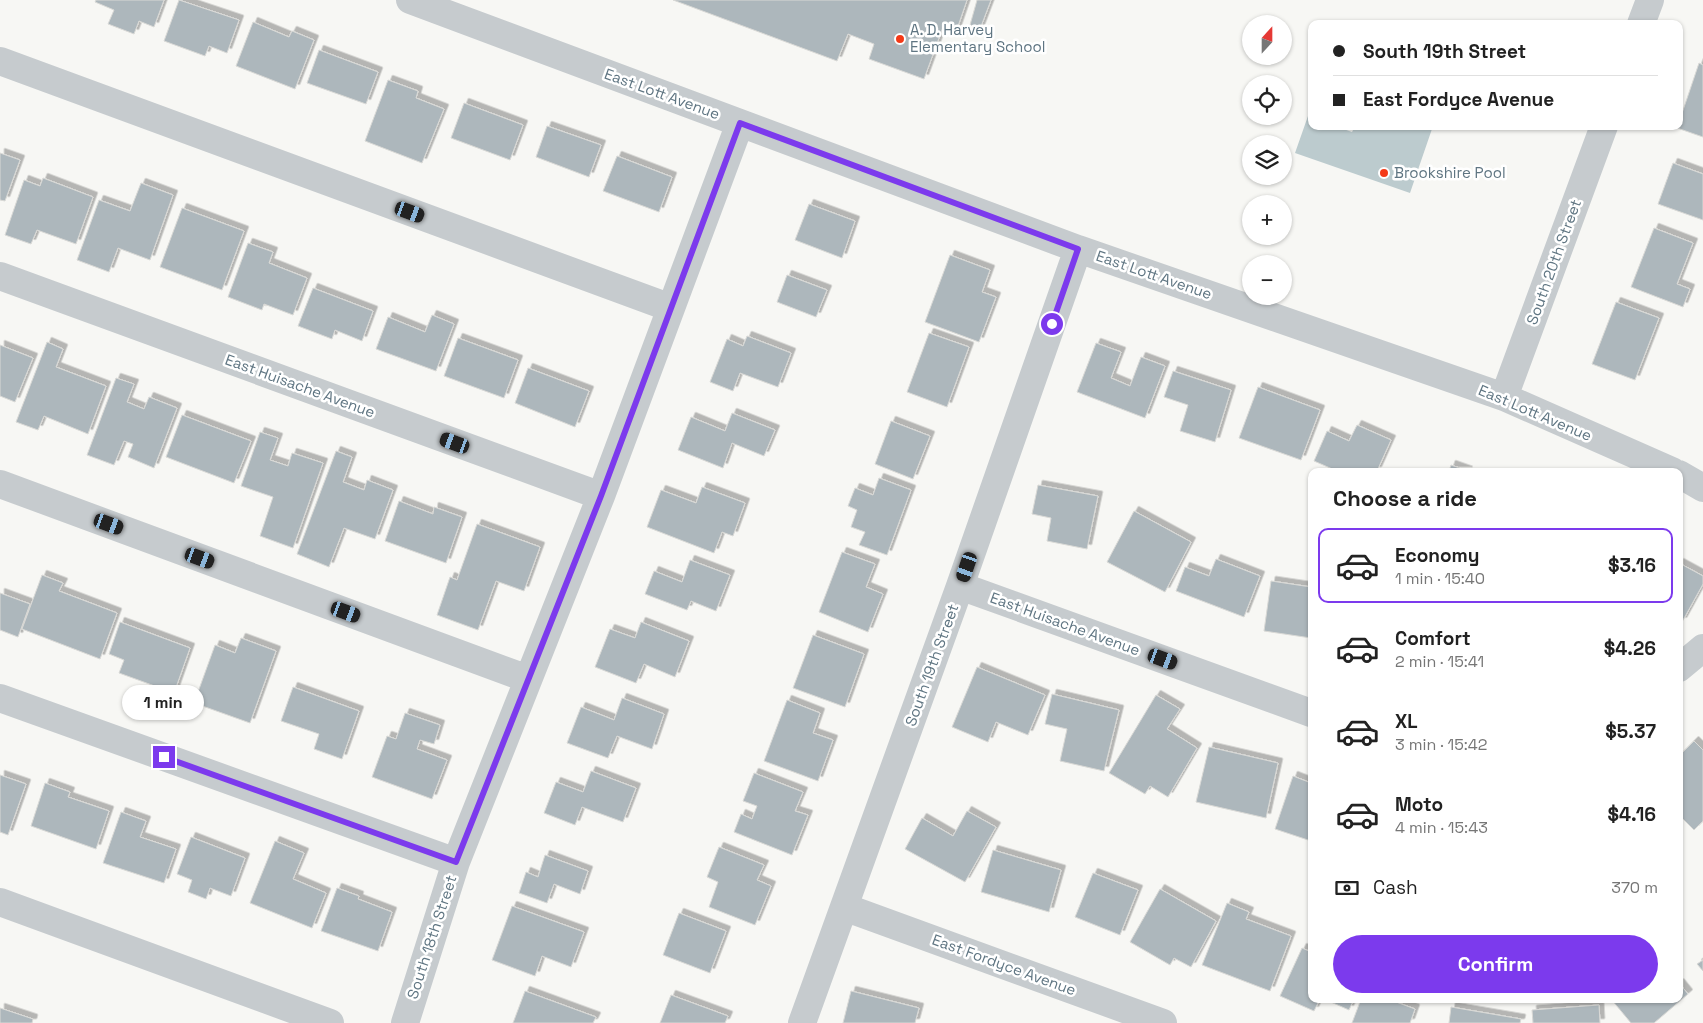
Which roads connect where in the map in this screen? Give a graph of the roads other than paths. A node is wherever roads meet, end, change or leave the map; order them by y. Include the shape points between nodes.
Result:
1 (410, 0) edge
2 (1650, 0) edge
3 (1642, 20) edge
4 (0, 61) edge
5 (740, 123) junction
6 (1603, 130) edge
7 (1078, 249) junction
8 (0, 276) edge
9 (671, 308) junction
10 (1504, 397) junction
11 (1665, 468) edge
12 (1683, 476) edge
13 (0, 484) edge
14 (1703, 488) edge
15 (601, 496) junction
16 (960, 586) junction
17 (1703, 648) edge
18 (1683, 665) edge
19 (528, 679) junction
20 (0, 698) edge
21 (1308, 712) edge
22 (456, 862) junction
23 (0, 902) edge
24 (844, 907) junction
25 (330, 1023) edge
26 (404, 1023) edge
27 (802, 1023) edge
28 (1163, 1023) edge

1 - 5 street, East Lott Avenue
2 - 3 street
4 - 9 street
5 - 7 street, East Lott Avenue
5 - 9 street, South 18th Street
6 - 10 street, South 20th Street
7 - 10 street, East Lott Avenue
7 - 16 street, South 19th Street
8 - 15 street, East Huisache Avenue
9 - 15 street, South 18th Street
10 - 11 street, East Lott Avenue
12 - 14 street
13 - 19 street
15 - 19 street, South 18th Street
16 - 21 street, East Huisache Avenue
16 - 24 street, South 19th Street
17 - 18 street
19 - 22 street, South 18th Street
20 - 22 street
22 - 26 street, South 18th Street
23 - 25 street
24 - 27 street, South 19th Street
24 - 28 street, East Fordyce Avenue

